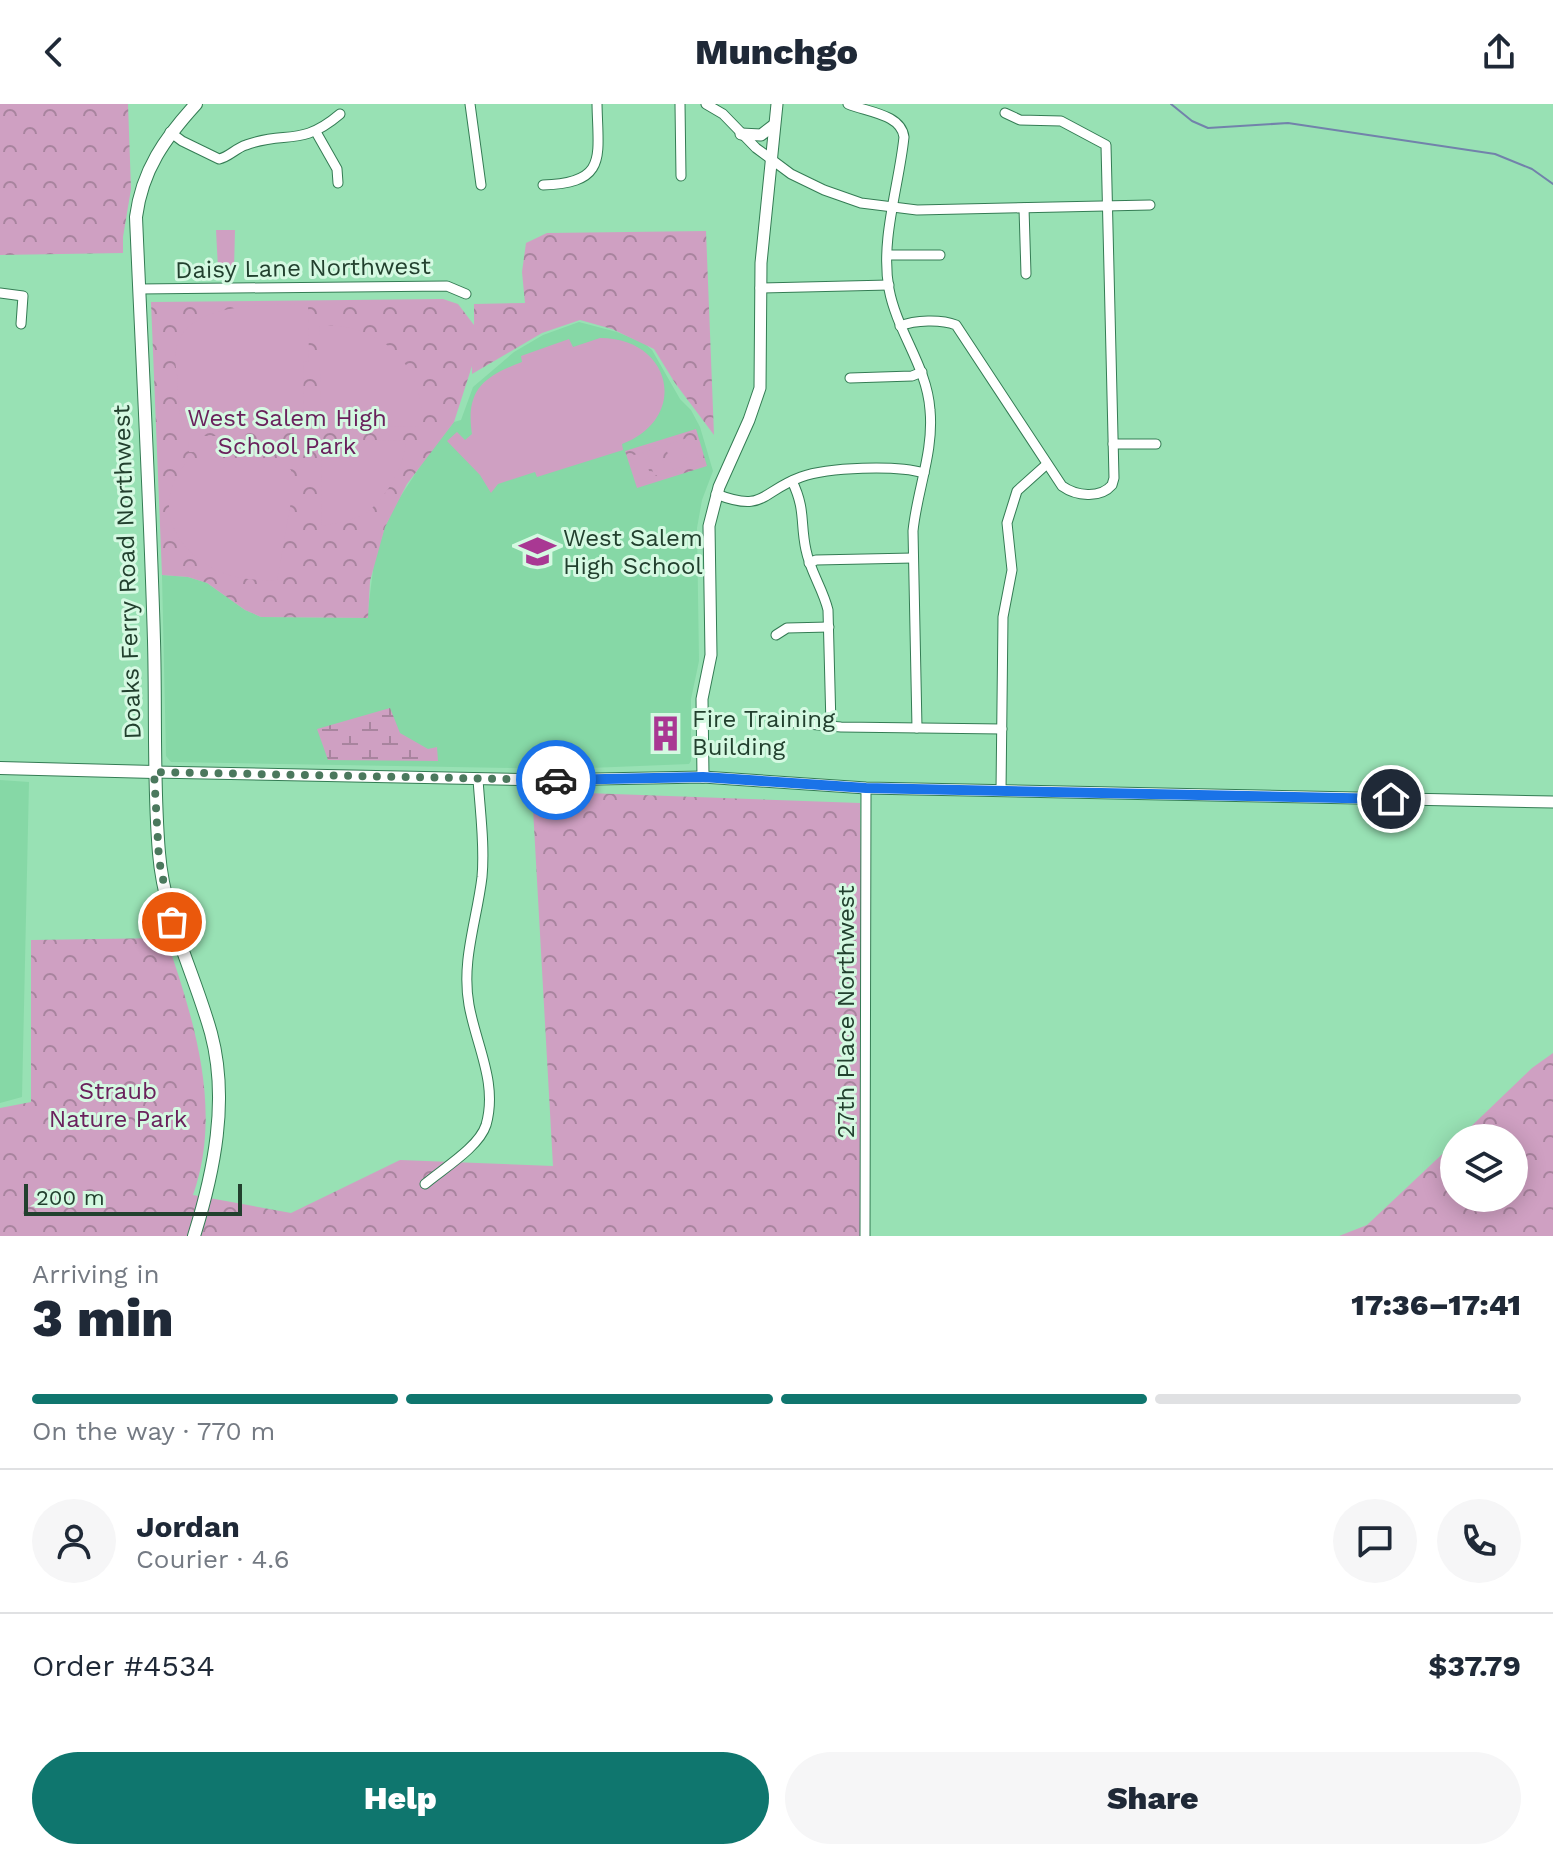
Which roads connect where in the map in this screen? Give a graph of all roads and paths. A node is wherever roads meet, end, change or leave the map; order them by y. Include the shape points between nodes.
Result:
1 (196, 104) edge
2 (470, 104) edge
3 (597, 104) edge
4 (680, 104) edge
5 (706, 104) edge
6 (777, 104) edge
7 (848, 104) edge
8 (1005, 113) dead end
9 (340, 114) dead end
10 (774, 125) junction
11 (170, 132) junction
12 (316, 132) junction
13 (741, 134) junction
14 (770, 159) junction
15 (681, 176) dead end
16 (338, 183) dead end
17 (481, 185) dead end
18 (543, 185) dead end
19 (1150, 205) dead end
20 (1108, 206) junction
21 (893, 208) junction
22 (1024, 208) junction
23 (888, 255) junction
24 (940, 255) dead end
25 (1026, 274) dead end
26 (889, 285) junction
27 (760, 288) junction
28 (139, 289) junction
29 (0, 293) edge
30 (466, 294) dead end
31 (21, 324) dead end
32 (900, 326) junction
33 (922, 372) junction
34 (850, 378) dead end
35 (1113, 444) junction
36 (1156, 444) dead end
37 (1047, 464) junction
38 (924, 473) junction
39 (792, 481) junction
40 (716, 494) junction
41 (913, 558) junction
42 (809, 563) junction
43 (829, 627) junction
44 (776, 635) dead end
45 (775, 721) dead end
46 (831, 726) junction
47 (917, 728) junction
48 (1002, 729) junction
49 (0, 768) edge
50 (154, 772) junction
51 (703, 777) junction
52 (478, 779) junction
53 (866, 788) junction
54 (1001, 791) junction
55 (1553, 802) edge
56 (425, 1184) dead end
57 (194, 1236) edge
58 (865, 1236) edge

1 - 11 main road, Doaks Ferry Road Northwest
2 - 17 street
3 - 18 street via 594,167 573,183
4 - 15 street
5 - 13 street
6 - 10 street
7 - 21 street via 893,119 902,128
8 - 20 street via 1020,120 1061,121 1101,140 1107,150
9 - 12 street
10 - 13 street via 761,135
10 - 14 street
11 - 12 street via 219,159 245,145
11 - 28 main road, Doaks Ferry Road Northwest via 150,165 138,202
12 - 16 street via 337,169
13 - 14 street
14 - 21 street via 824,190
14 - 27 street
19 - 20 street
20 - 22 street
20 - 35 street
21 - 22 street
21 - 23 street
22 - 25 street
23 - 24 street
23 - 26 street
26 - 27 street
26 - 32 street
27 - 40 street via 760,388
28 - 30 street, Daisy Lane Northwest via 447,286
28 - 50 main road, Doaks Ferry Road Northwest via 154,643
29 - 31 street via 23,296
32 - 33 street
32 - 37 street via 956,325
33 - 34 street
33 - 38 street via 931,429
35 - 36 street
35 - 37 street via 1114,478 1106,491 1069,491
37 - 48 street via 1017,491 1007,523 1012,570 1003,617
38 - 39 street via 831,470
38 - 41 street via 915,508
39 - 40 street via 749,503
39 - 42 street via 803,511
40 - 51 street via 709,526 711,655 702,699
41 - 42 street
41 - 47 street
42 - 43 street via 825,596
43 - 44 street via 787,628
43 - 46 street
45 - 46 street
46 - 47 street
47 - 48 street
48 - 54 street
49 - 50 main road
50 - 52 street
50 - 57 main road, Doaks Ferry Road Northwest via 165,897 217,1069 214,1158
51 - 52 street
51 - 53 street
52 - 56 street via 482,864 467,982 490,1107 475,1144
53 - 54 street
53 - 58 street, 27th Place Northwest
54 - 55 street

